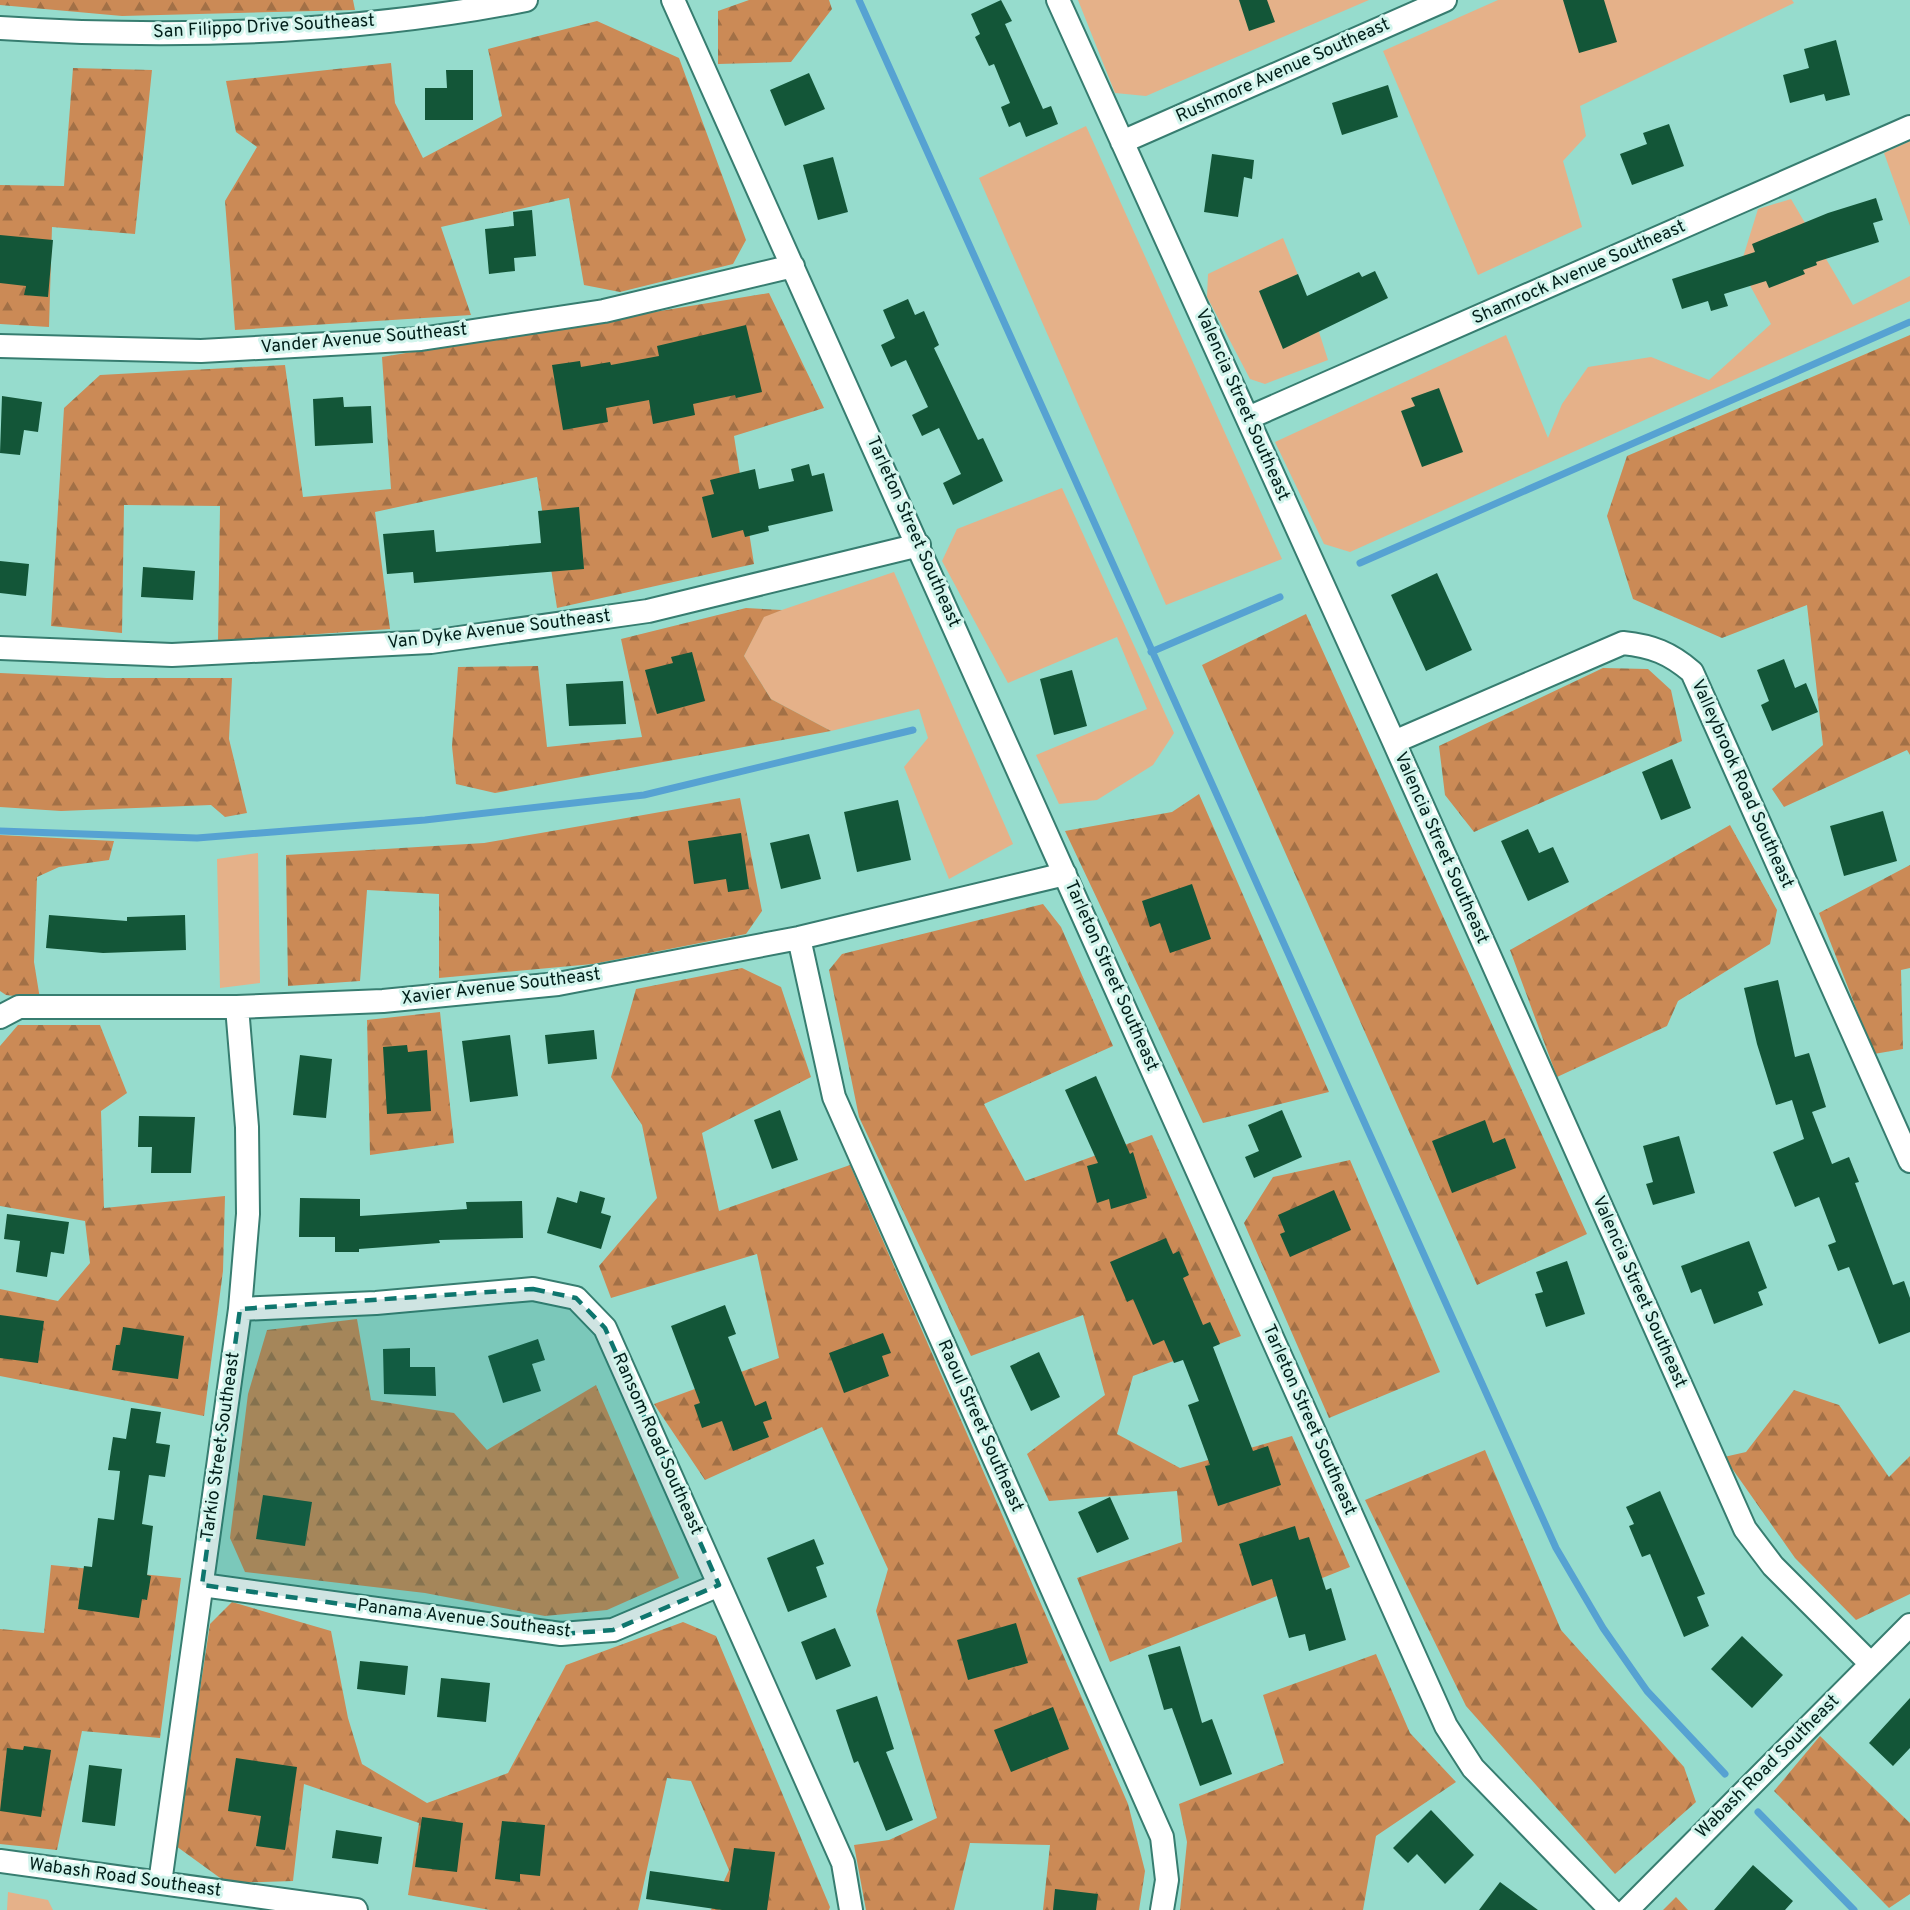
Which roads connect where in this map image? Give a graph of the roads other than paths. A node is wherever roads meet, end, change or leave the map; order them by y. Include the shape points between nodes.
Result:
1 (526, 0) edge
2 (673, 0) edge
3 (1058, 0) edge
4 (1444, 0) edge
5 (0, 28) edge
6 (1910, 127) edge
7 (1122, 142) junction
8 (793, 266) junction
9 (0, 346) edge
10 (1248, 418) junction
11 (919, 545) junction
12 (0, 648) edge
13 (1394, 742) junction
14 (1065, 874) junction
15 (799, 938) junction
16 (237, 1007) junction
17 (0, 1017) edge
18 (1905, 1139) edge
19 (1910, 1161) edge
20 (240, 1309) junction
21 (202, 1585) junction
22 (719, 1585) junction
23 (1910, 1625) edge
24 (1871, 1664) junction
25 (0, 1861) edge
26 (160, 1883) junction
27 (356, 1910) edge
28 (851, 1910) edge
29 (1162, 1910) edge
30 (1611, 1910) edge
31 (1627, 1910) edge

1 - 5 street, San Filippo Drive Southeast via 361,23 199,33
2 - 8 street, Tarleton Street Southeast
3 - 7 street, Valencia Street Southeast
4 - 7 street, Rushmore Avenue Southeast
6 - 10 street, Shamrock Avenue Southeast
7 - 10 street, Valencia Street Southeast
8 - 9 street, Vander Avenue Southeast via 604,311 421,339 201,351
8 - 11 street, Tarleton Street Southeast
10 - 13 street, Valencia Street Southeast
11 - 12 street, Van Dyke Avenue Southeast via 648,611 431,642 171,655
11 - 14 street, Tarleton Street Southeast
13 - 18 street, Valleybrook Road Southeast via 1623,643 1649,646 1672,656 1692,672
13 - 24 street, Valencia Street Southeast via 1745,1529 1773,1566
14 - 15 street, Xavier Avenue Southeast
14 - 30 street, Tarleton Street Southeast via 1446,1726 1473,1768
15 - 16 street, Xavier Avenue Southeast via 558,984 383,1001
15 - 29 street, Raoul Street Southeast via 834,1097 1162,1837 1167,1881
16 - 17 street, Xavier Avenue Southeast via 19,1007
16 - 20 street, Tarkio Street Southeast via 247,1127 248,1214
18 - 19 street, Valleybrook Road Southeast
20 - 21 street, Tarkio Street Southeast
20 - 22 street, Ransom Road Southeast via 376,1303 533,1289 576,1298 605,1328
21 - 22 street, Panama Avenue Southeast via 561,1634 613,1630
21 - 26 street, Tarkio Street Southeast
22 - 28 street, Ransom Road Southeast via 843,1863
23 - 24 street, Wabash Road Southeast
24 - 31 street, Wabash Road Southeast
25 - 26 street, Wabash Road Southeast
26 - 27 street, Wabash Road Southeast

